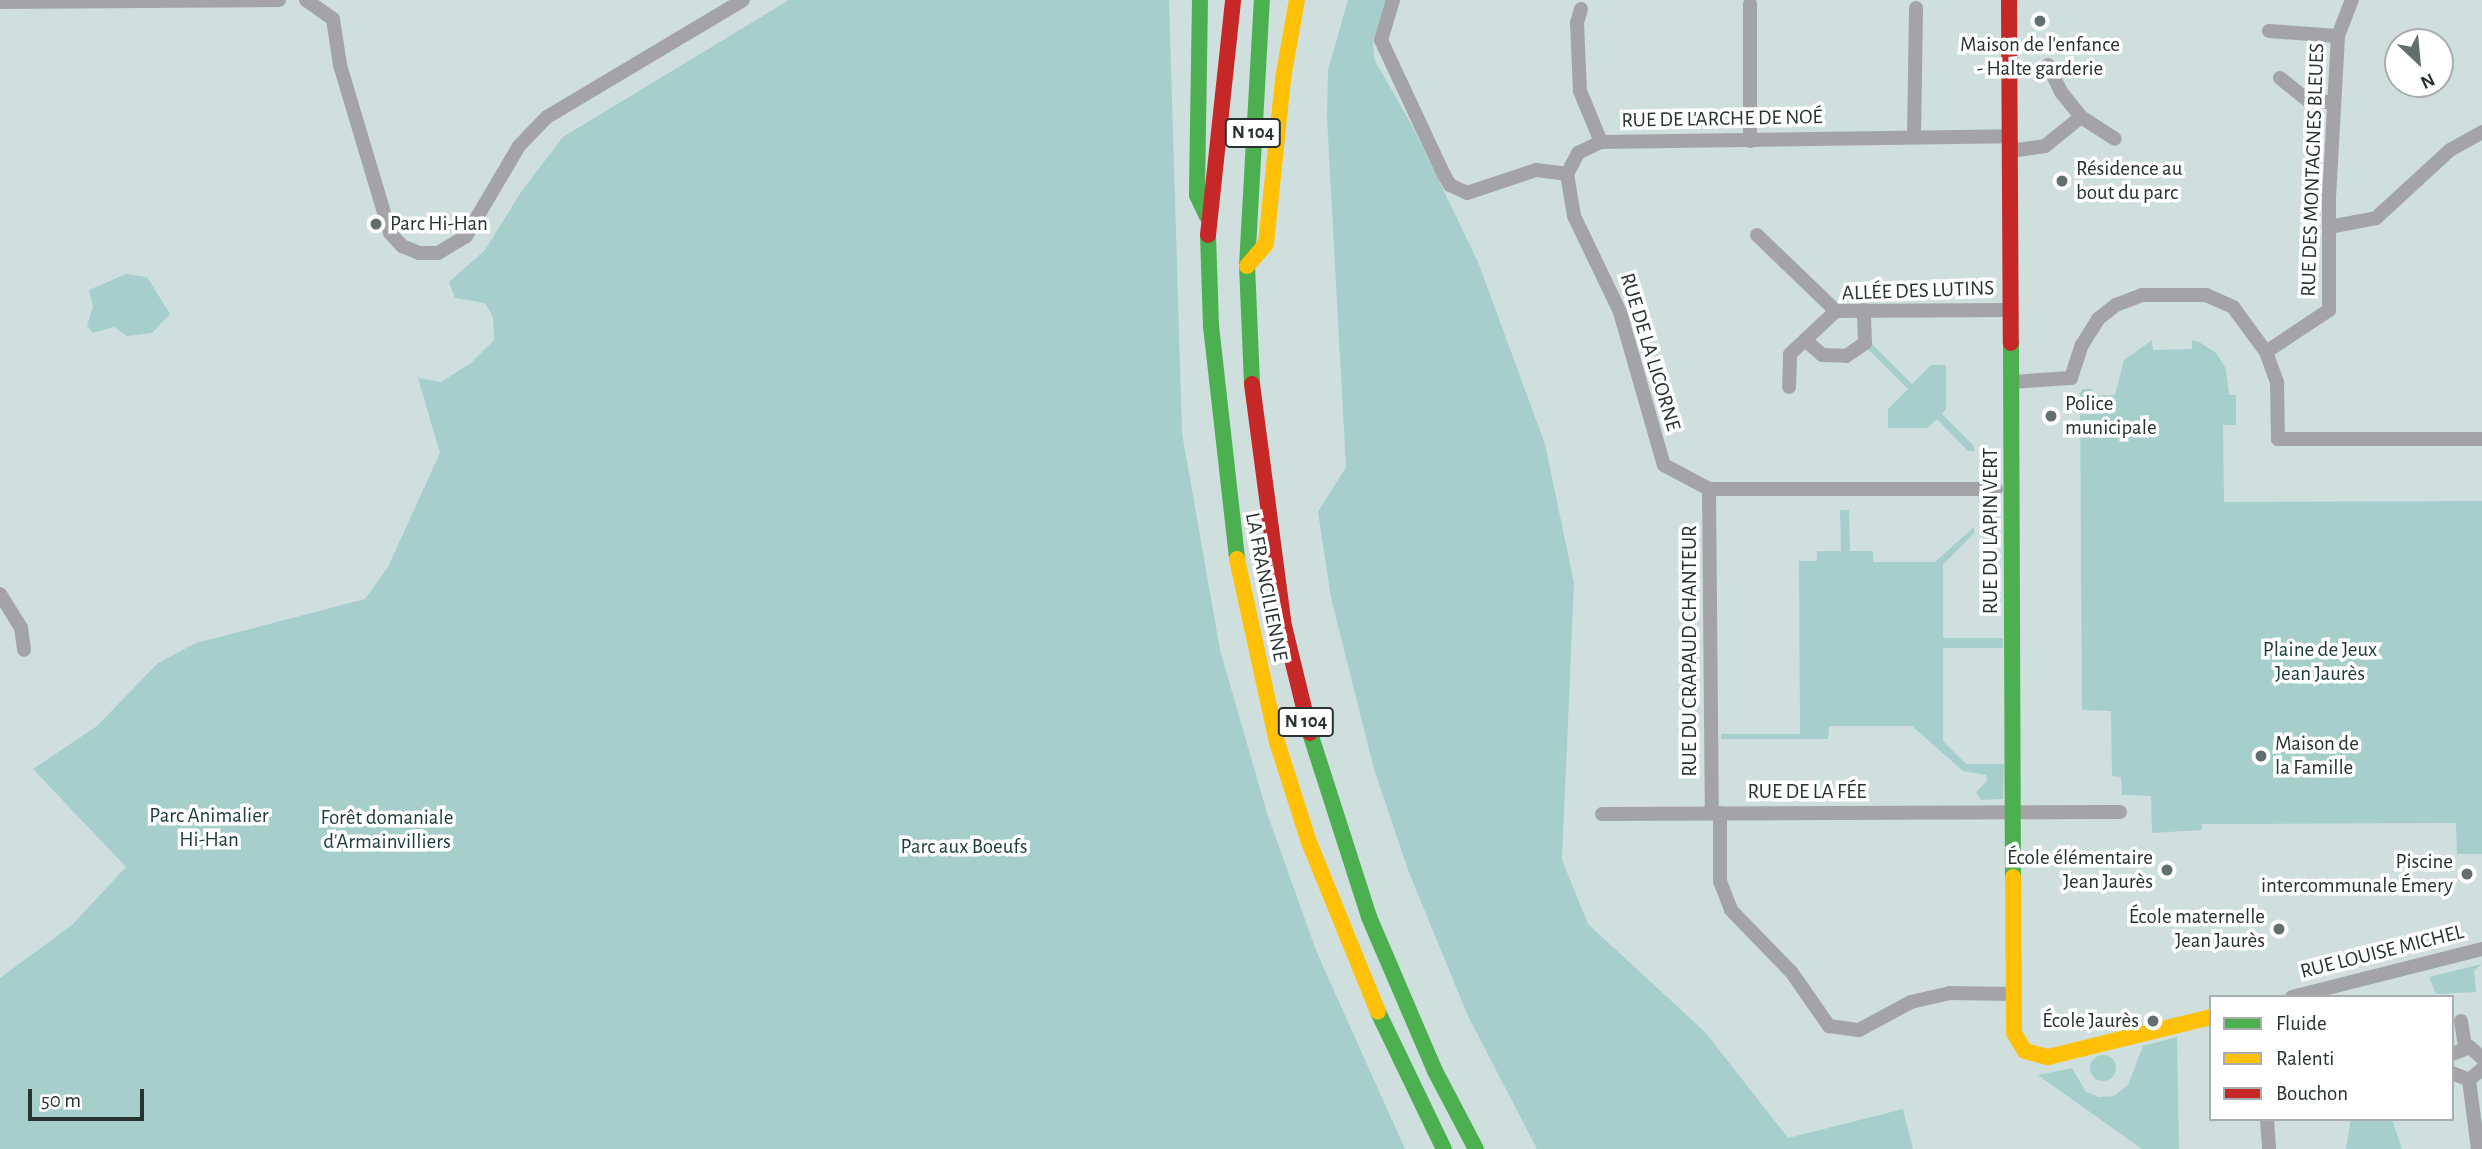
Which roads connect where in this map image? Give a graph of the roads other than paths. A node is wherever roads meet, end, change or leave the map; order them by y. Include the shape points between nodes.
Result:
1 (279, 0) edge
2 (306, 0) edge
3 (743, 0) edge
4 (1200, 0) edge
5 (1233, 0) edge
6 (1262, 0) edge
7 (1297, 0) edge
8 (1393, 0) edge
9 (2009, 0) edge
10 (2351, 0) edge
11 (0, 2) edge
12 (1750, 4) dead end
13 (1916, 8) dead end
14 (1581, 9) dead end
15 (2269, 31) dead end
16 (2338, 36) junction
17 (2048, 65) dead end
18 (2280, 78) dead end
19 (2334, 102) junction
20 (2081, 117) junction
21 (2482, 132) edge
22 (1914, 137) junction
23 (2115, 139) dead end
24 (1750, 141) junction
25 (1601, 142) junction
26 (2010, 143) junction
27 (1567, 174) junction
28 (1207, 216) junction
29 (2329, 227) junction
30 (1757, 235) dead end
31 (1247, 266) junction
32 (1864, 310) junction
33 (2011, 310) junction
34 (1836, 311) junction
35 (1805, 340) junction
36 (2266, 352) junction
37 (2011, 382) junction
38 (1789, 387) dead end
39 (2482, 439) edge
40 (2014, 478) junction
41 (1709, 489) junction
42 (1996, 489) junction
43 (2014, 501) junction
44 (0, 594) edge
45 (24, 650) dead end
46 (2120, 812) dead end
47 (1716, 813) junction
48 (2012, 813) junction
49 (1602, 814) dead end
50 (2482, 949) edge
51 (2013, 994) junction
52 (2300, 995) edge
53 (2209, 1017) edge
54 (2461, 1021) dead end
55 (2458, 1050) edge
56 (2482, 1058) edge
57 (2482, 1069) edge
58 (2454, 1074) edge
59 (2469, 1080) junction
60 (2267, 1121) edge
61 (1444, 1149) edge
62 (1476, 1149) edge
63 (2269, 1149) edge
64 (2478, 1149) edge

1 - 11 street
2 - 3 street via 320,5 333,19 340,65 390,233 402,246 419,253 438,253 466,236 519,146 547,117
4 - 28 main road via 1197,195
5 - 28 main road, LA FRANCILIENNE / N 104 via 1215,195
6 - 31 main road, LA FRANCILIENNE / N 104
7 - 31 main road via 1283,79 1266,244
8 - 27 street via 1381,40 1450,185 1467,193 1536,170
9 - 26 main road, RUE DU LAPIN VERT
10 - 16 street, RUE DES MONTAGNES BLEUES
12 - 24 street
13 - 22 street
14 - 25 street via 1577,23 1580,91
15 - 16 street
16 - 19 street, RUE DES MONTAGNES BLEUES
17 - 20 street
18 - 19 street via 2310,102
19 - 29 street, RUE DES MONTAGNES BLEUES
20 - 23 street
20 - 26 street, RUE DE L'ARCHE DE NOÉ via 2045,146
21 - 29 street via 2450,150 2376,218
22 - 24 street, RUE DE L'ARCHE DE NOÉ
22 - 26 street, RUE DE L'ARCHE DE NOÉ
24 - 25 street, RUE DE L'ARCHE DE NOÉ
25 - 27 street, RUE DE L'ARCHE DE NOÉ via 1578,153
26 - 33 main road, RUE DU LAPIN VERT
27 - 41 street, RUE DE LA LICORNE via 1574,216 1620,312 1664,466
28 - 61 main road, LA FRANCILIENNE / N 104 via 1211,326 1234,547 1277,742 1343,930
29 - 36 street, RUE DES MONTAGNES BLEUES via 2329,310
30 - 34 street
31 - 62 main road, LA FRANCILIENNE / N 104 via 1258,456 1275,577 1301,706 1369,917 1435,1071
32 - 33 street, ALLÉE DES LUTINS
32 - 34 street, ALLÉE DES LUTINS
32 - 35 street via 1865,343 1846,356 1822,355
33 - 37 main road, RUE DU LAPIN VERT
34 - 35 street, ALLÉE DES LUTINS
35 - 38 street, ALLÉE DES LUTINS via 1790,354
36 - 37 street via 2233,307 2206,295 2142,295 2116,305 2098,319 2082,345 2071,378
36 - 39 street via 2277,383 2278,439
37 - 40 main road, RUE DU LAPIN VERT
40 - 42 street via 1999,481
40 - 43 main road, RUE DU LAPIN VERT
41 - 42 street
41 - 47 street, RUE DU CRAPAUD CHANTEUR
42 - 43 street via 1999,497
43 - 48 main road, RUE DU LAPIN VERT
44 - 45 street via 21,628
46 - 48 street, RUE DE LA FÉE
47 - 48 street, RUE DE LA FÉE
47 - 49 street, RUE DE LA FÉE
47 - 51 street, RUE DU CRAPAUD CHANTEUR via 1720,881 1731,910 1798,980 1829,1026 1859,1030 1911,1002 1949,993
48 - 51 main road, RUE DU LAPIN VERT
50 - 52 street, RUE LOUISE MICHEL
51 - 53 main road, RUE DU LAPIN VERT via 2014,1033 2019,1044 2032,1055 2048,1057
54 - 55 street
55 - 56 street via 2475,1049
57 - 59 street
58 - 59 street
59 - 64 street
60 - 63 street

